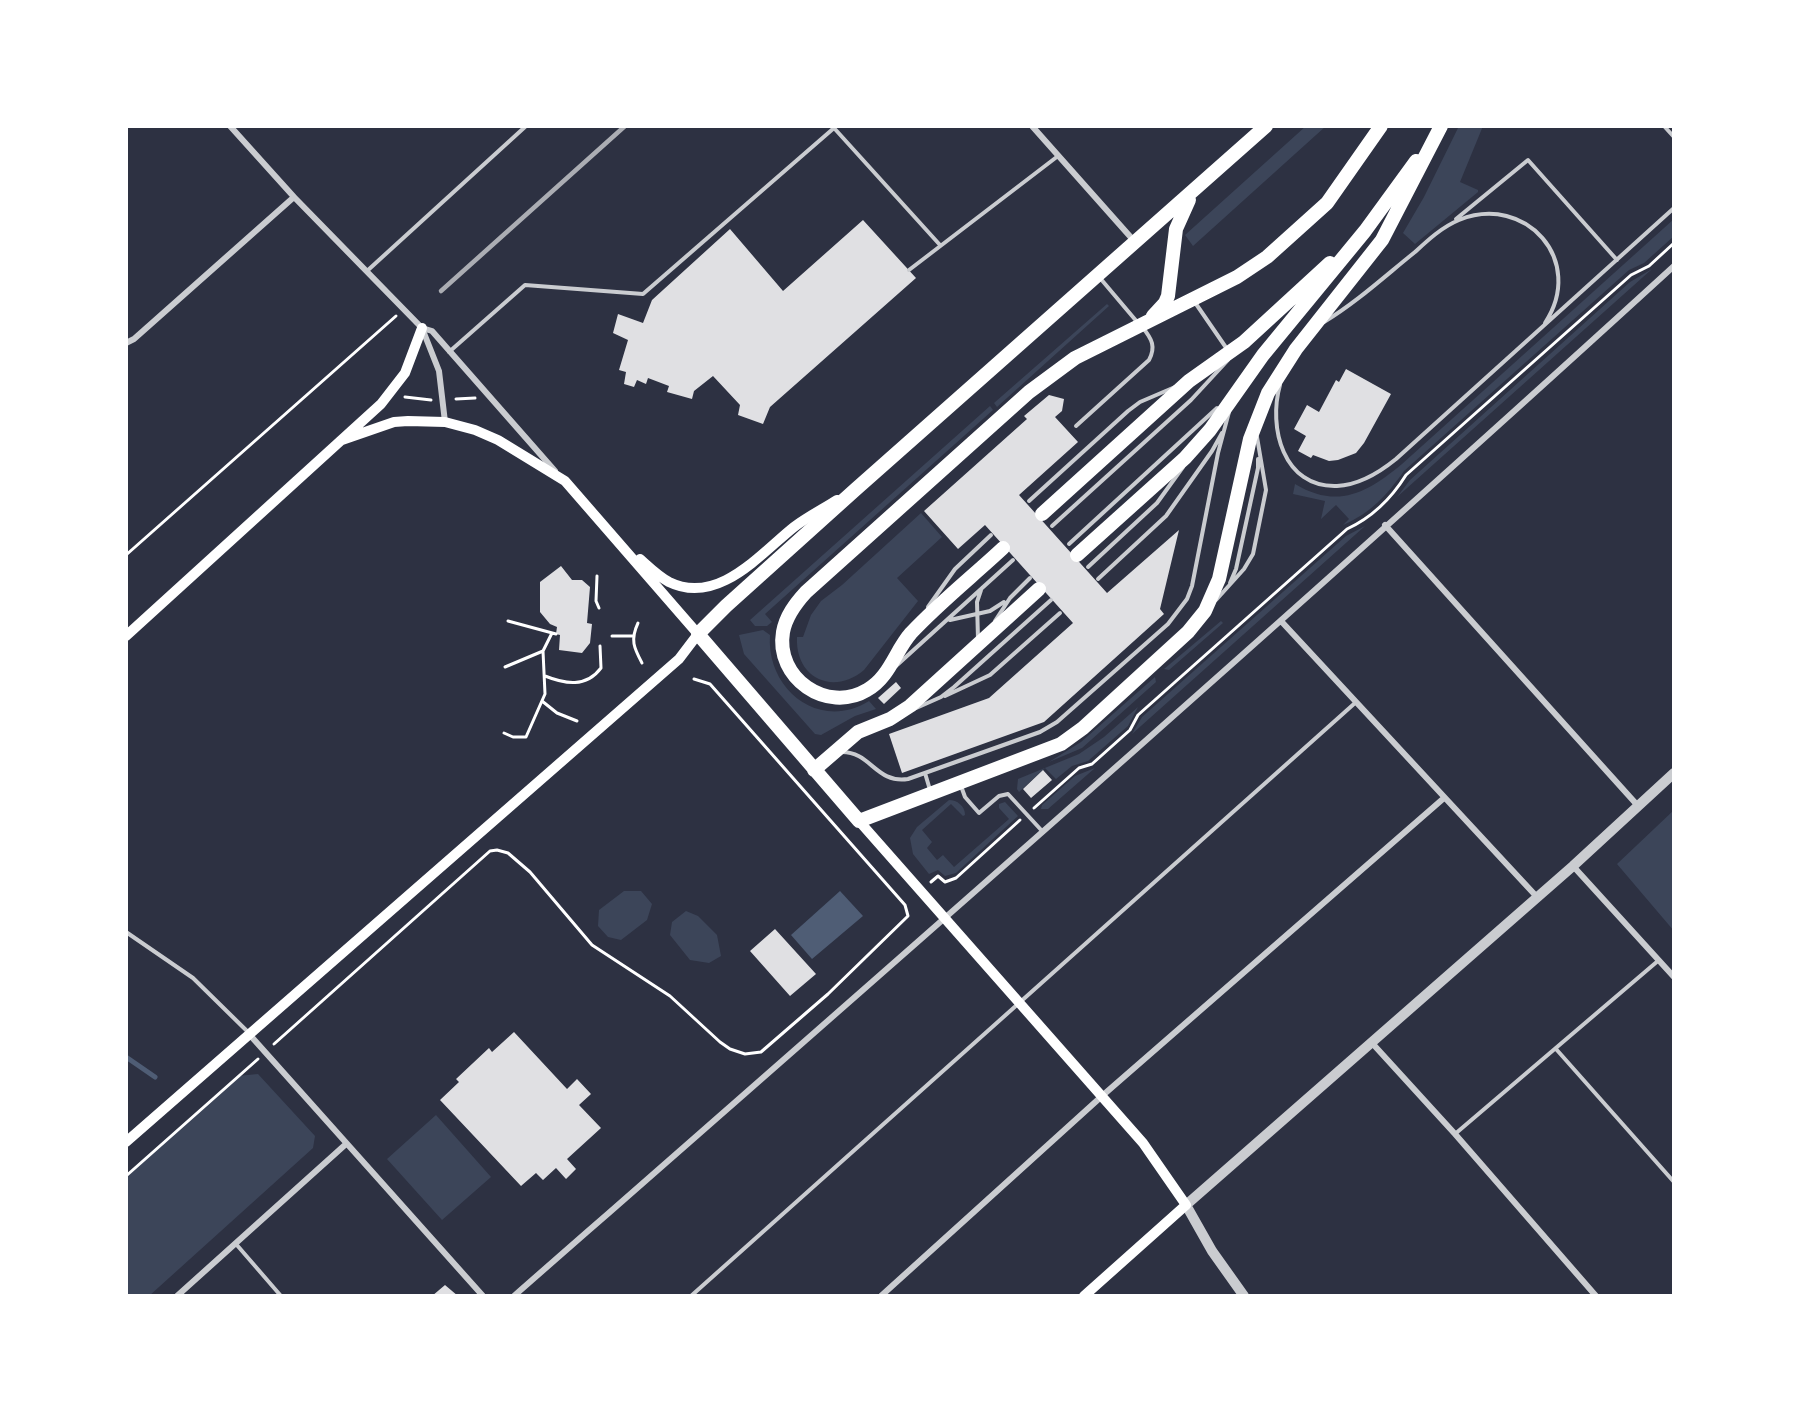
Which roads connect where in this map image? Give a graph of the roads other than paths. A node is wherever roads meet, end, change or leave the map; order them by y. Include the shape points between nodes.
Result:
1 (231, 126) edge
2 (526, 126) edge
3 (1032, 126) edge
4 (1266, 126) edge
5 (1381, 126) edge
6 (1664, 126) edge
7 (1440, 128) edge
8 (1674, 137) edge
9 (1058, 155) junction
10 (1199, 186) junction
11 (294, 197) junction
12 (1674, 208) edge
13 (1447, 226) junction
14 (1365, 231) junction
15 (1136, 243) junction
16 (940, 245) junction
17 (1617, 260) junction
18 (1674, 266) edge
19 (909, 270) dead end
20 (367, 271) junction
21 (1098, 276) junction
22 (1192, 299) junction
23 (1141, 325) junction
24 (422, 328) junction
25 (1539, 331) junction
26 (1309, 333) junction
27 (1244, 342) junction
28 (126, 344) edge
29 (1296, 349) junction
30 (449, 352) junction
31 (1229, 352) junction
32 (1263, 356) junction
33 (1189, 381) junction
34 (1234, 397) junction
35 (1259, 415) junction
36 (445, 422) junction
37 (1076, 426) dead end
38 (1225, 427) junction
39 (1210, 430) junction
40 (342, 440) junction
41 (1257, 447) junction
42 (565, 482) junction
43 (856, 489) junction
44 (1029, 501) dead end
45 (1042, 514) dead end
46 (1385, 525) junction
47 (1052, 526) dead end
48 (991, 535) dead end
49 (616, 539) junction
50 (1003, 548) dead end
51 (1073, 550) joint
52 (1013, 560) dead end
53 (1088, 567) dead end
54 (1098, 579) dead end
55 (1035, 584) joint
56 (985, 585) junction
57 (1227, 588) junction
58 (1016, 592) junction
59 (1050, 600) dead end
60 (1205, 611) junction
61 (1060, 612) dead end
62 (977, 613) junction
63 (1281, 621) junction
64 (945, 622) junction
65 (698, 634) junction
66 (909, 635) junction
67 (126, 636) edge
68 (975, 647) junction
69 (878, 683) junction
70 (932, 702) junction
71 (1356, 703) junction
72 (890, 719) junction
73 (832, 754) junction
74 (814, 770) junction
75 (925, 773) junction
76 (1674, 773) edge
77 (960, 782) junction
78 (931, 793) junction
79 (1444, 798) junction
80 (1639, 807) junction
81 (859, 821) junction
82 (1044, 833) junction
83 (1573, 866) junction
84 (1537, 897) junction
85 (945, 919) junction
86 (126, 932) edge
87 (1659, 960) junction
88 (1674, 977) edge
89 (1021, 1003) junction
90 (249, 1033) junction
91 (1372, 1043) junction
92 (1556, 1049) junction
93 (1102, 1096) junction
94 (1455, 1134) junction
95 (126, 1142) edge
96 (346, 1144) junction
97 (1674, 1182) edge
98 (1186, 1205) junction
99 (235, 1244) junction
100 (177, 1296) edge
101 (281, 1296) edge
102 (483, 1296) edge
103 (514, 1296) edge
104 (691, 1296) edge
105 (881, 1296) edge
106 (1084, 1296) edge
107 (1244, 1296) edge
108 (1596, 1296) edge

1 - 11 street
2 - 20 lane
3 - 9 street
4 - 10 highway
5 - 22 highway via 1314,216 1252,267
6 - 8 lane
7 - 14 highway
7 - 26 highway via 1382,240
9 - 15 street
9 - 16 lane
10 - 15 highway
10 - 23 highway via 1184,207 1176,229 1168,296
11 - 20 street
11 - 28 street
12 - 17 lane
13 - 17 lane via 1528,160
13 - 25 lane via 1472,216 1506,216 1527,224 1544,238 1555,255 1559,284 1555,305
13 - 26 lane
14 - 27 highway
14 - 32 highway
15 - 21 highway
16 - 19 lane
16 - 30 lane via 834,128 643,294 525,285
17 - 25 lane
18 - 46 street
20 - 24 street
21 - 23 lane
21 - 43 highway
22 - 23 highway
22 - 31 lane
23 - 37 lane via 1153,344 1149,360
23 - 69 highway via 1075,358 1029,392 796,603 786,622 782,645 788,668 796,678 818,694 841,699 861,694
24 - 30 street via 432,331
24 - 36 street via 439,371
24 - 40 main road via 405,373 381,404
25 - 29 lane via 1384,468 1339,486 1307,478 1280,446 1275,424 1277,394
26 - 29 highway
27 - 31 highway
27 - 47 lane via 1191,400
29 - 35 highway
30 - 42 street
31 - 33 highway
32 - 34 highway
32 - 51 lane via 1210,417
33 - 44 lane via 1140,402
33 - 45 highway
34 - 38 lane
34 - 39 highway
35 - 41 lane
35 - 60 highway via 1244,461 1224,561
36 - 40 main road via 394,422
36 - 42 main road via 498,440
38 - 54 lane via 1166,516
38 - 75 lane via 1192,586 1168,624 1050,728
39 - 51 highway via 1185,458
39 - 53 lane via 1157,503
40 - 67 main road
41 - 57 lane via 1253,491 1236,569
41 - 57 lane via 1265,500 1250,562
42 - 49 main road
43 - 49 main road via 795,525 742,571 714,585 689,587 671,583
43 - 65 highway
46 - 63 street
46 - 80 street
48 - 66 lane via 955,569
49 - 65 main road
50 - 66 highway
52 - 56 lane
55 - 58 lane
55 - 68 highway
56 - 62 lane via 978,597
56 - 64 lane
57 - 60 lane
58 - 62 lane via 996,609
58 - 68 lane
59 - 70 lane via 954,687
60 - 77 highway via 1179,642 1072,737 1049,750
61 - 70 lane via 990,675
62 - 64 lane
62 - 68 lane
63 - 71 street
63 - 82 street
64 - 69 lane
65 - 74 highway
65 - 90 main road via 679,659
66 - 69 highway
68 - 72 highway via 910,706
70 - 72 lane
71 - 79 street
71 - 89 lane
72 - 73 highway via 858,732
73 - 74 highway
73 - 75 lane via 853,753 897,781
74 - 81 highway
75 - 78 lane
76 - 80 street
77 - 78 highway
77 - 82 lane via 965,797 979,813 1006,794
78 - 81 highway
79 - 84 street
79 - 93 street
80 - 83 street
81 - 85 main road
82 - 85 street
83 - 84 street
83 - 87 street
84 - 91 street
85 - 89 main road
85 - 103 street
86 - 90 lane via 193,978
87 - 88 street
87 - 92 lane
89 - 93 main road
89 - 104 lane
90 - 95 main road
90 - 96 street
91 - 94 street
91 - 98 street
92 - 94 lane
92 - 97 lane
93 - 98 main road via 1143,1143
93 - 105 street
94 - 108 street
96 - 99 street
96 - 102 street
98 - 106 main road
98 - 107 street
99 - 100 street
99 - 101 lane

